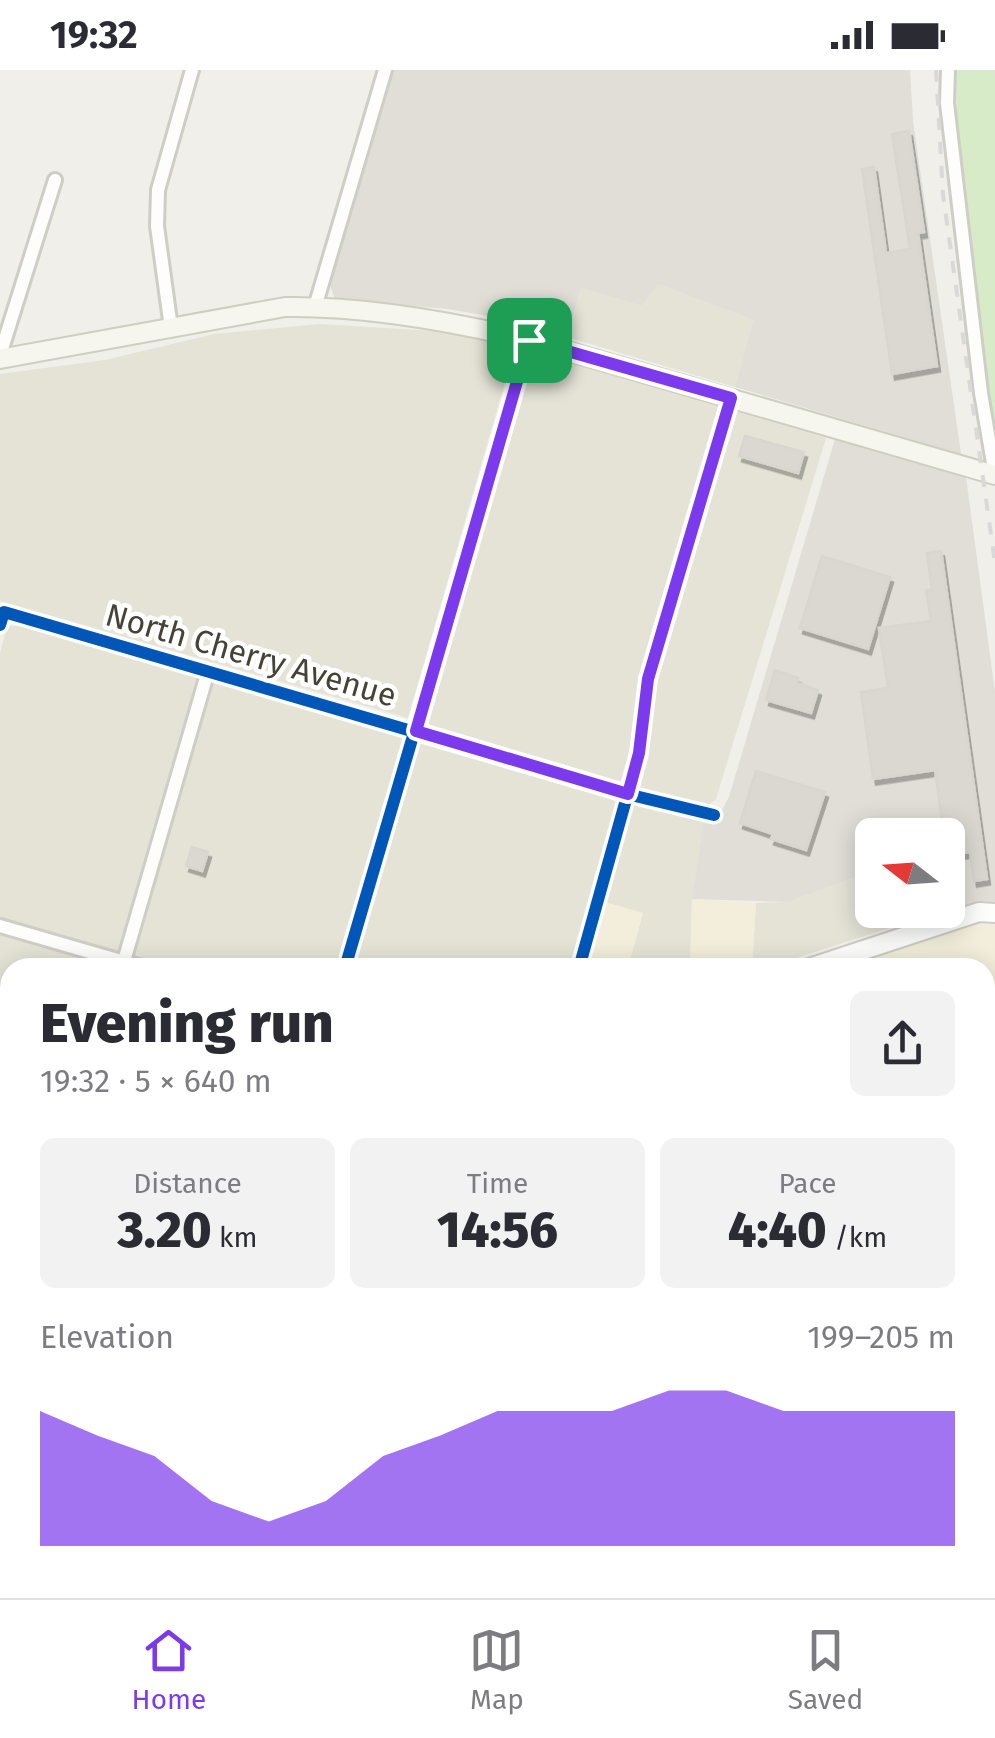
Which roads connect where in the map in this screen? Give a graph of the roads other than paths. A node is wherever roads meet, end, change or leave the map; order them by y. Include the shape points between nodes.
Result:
1 (192, 70) edge
2 (385, 70) edge
3 (948, 70) edge
4 (54, 180) dead end
5 (315, 307) junction
6 (170, 328) junction
7 (529, 340) junction
8 (0, 357) edge
9 (731, 398) junction
10 (995, 475) edge
11 (2, 618) edge
12 (208, 672) junction
13 (416, 731) junction
14 (628, 794) junction
15 (714, 816) dead end
16 (995, 914) edge
17 (0, 926) edge
18 (103, 958) edge
19 (124, 958) edge
20 (348, 958) edge
21 (583, 958) edge
22 (840, 958) edge

1 - 6 street via 158,190
2 - 5 street
3 - 10 street
4 - 8 street
5 - 6 main road
5 - 7 main road via 466,325
6 - 8 main road
7 - 9 main road
7 - 13 street
9 - 10 main road
9 - 14 street via 648,679
11 - 12 street, North Cherry Avenue
12 - 13 street, North Cherry Avenue
12 - 19 street
13 - 14 street, North Cherry Avenue
13 - 20 street
14 - 15 street, North Cherry Avenue
14 - 21 street
16 - 22 street via 979,912
17 - 18 street

